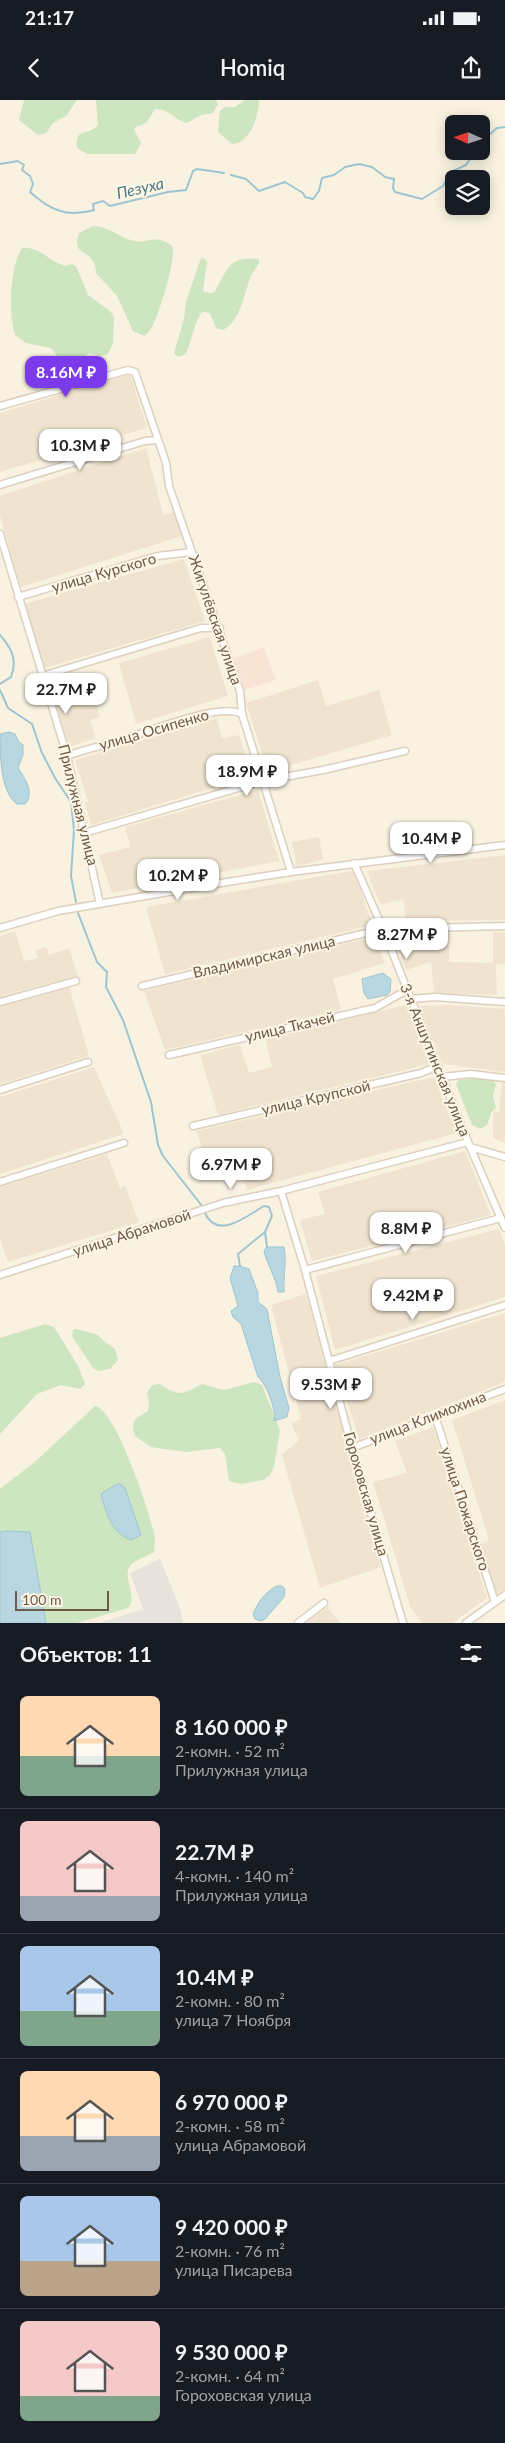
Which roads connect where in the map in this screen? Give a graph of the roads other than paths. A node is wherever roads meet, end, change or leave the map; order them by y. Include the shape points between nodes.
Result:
1 (0, 406) edge
2 (157, 440) junction
3 (0, 485) edge
4 (0, 534) edge
5 (191, 552) junction
6 (18, 598) junction
7 (220, 628) junction
8 (42, 676) junction
9 (242, 714) junction
10 (405, 751) dead end
11 (67, 756) junction
12 (262, 781) junction
13 (84, 833) junction
14 (505, 845) edge
15 (354, 863) junction
16 (291, 872) junction
17 (100, 904) junction
18 (505, 926) edge
19 (0, 928) edge
20 (383, 928) junction
21 (76, 981) dead end
22 (142, 986) dead end
23 (406, 990) junction
24 (410, 999) junction
25 (0, 1002) edge
26 (505, 1002) edge
27 (169, 1055) dead end
28 (88, 1062) dead end
29 (438, 1066) junction
30 (442, 1077) junction
31 (505, 1078) edge
32 (0, 1090) edge
33 (193, 1126) dead end
34 (124, 1143) dead end
35 (469, 1144) junction
36 (505, 1157) edge
37 (0, 1182) edge
38 (281, 1191) junction
39 (501, 1218) junction
40 (505, 1228) edge
41 (305, 1270) junction
42 (0, 1275) edge
43 (505, 1305) edge
44 (328, 1361) junction
45 (505, 1389) edge
46 (435, 1416) junction
47 (352, 1448) junction
48 (505, 1595) edge
49 (494, 1602) junction
50 (324, 1603) dead end
51 (298, 1623) edge
52 (403, 1623) edge
53 (466, 1623) edge

1 - 2 street, Жигулёвская улица via 133,370 150,411
2 - 3 street
2 - 5 street, Жигулёвская улица
4 - 6 street, Прилужная улица
5 - 6 street, улица Курского via 158,556
5 - 7 street, Жигулёвская улица
6 - 8 street, Прилужная улица
7 - 8 street via 201,628
7 - 9 street, Жигулёвская улица via 240,691
8 - 11 street, Прилужная улица
9 - 11 street, улица Осипенко via 222,711 149,729
9 - 12 street, Жигулёвская улица
10 - 12 street
11 - 13 street, Прилужная улица
12 - 13 street
12 - 16 street, Жигулёвская улица
13 - 17 street, Прилужная улица
14 - 15 street
15 - 16 street
15 - 20 street, 3-я Аншутинская улица
16 - 17 street
17 - 19 street via 58,911
18 - 20 street, Владимирская улица
20 - 22 street, Владимирская улица
20 - 23 street, 3-я Аншутинская улица
21 - 25 street
23 - 24 street, 3-я Аншутинская улица
23 - 27 street, улица Ткачей via 375,1008
24 - 26 street via 435,997
24 - 29 street, 3-я Аншутинская улица
28 - 32 street
29 - 30 street, 3-я Аншутинская улица
29 - 33 street, улица Крупской via 421,1073
30 - 31 street via 471,1074
30 - 35 street, 3-я Аншутинская улица
34 - 37 street
35 - 36 street
35 - 38 street, улица Абрамовой
35 - 39 street, 3-я Аншутинская улица
38 - 41 street, Гороховская улица
38 - 42 street, улица Абрамовой via 223,1203
39 - 40 street, 3-я Аншутинская улица
39 - 41 street
41 - 44 street, Гороховская улица
43 - 44 street
44 - 47 street, Гороховская улица
45 - 46 street, улица Климохина
46 - 47 street, улица Климохина
46 - 49 street, улица Пожарского
47 - 52 street, Гороховская улица
48 - 49 street
49 - 53 street
50 - 51 street

